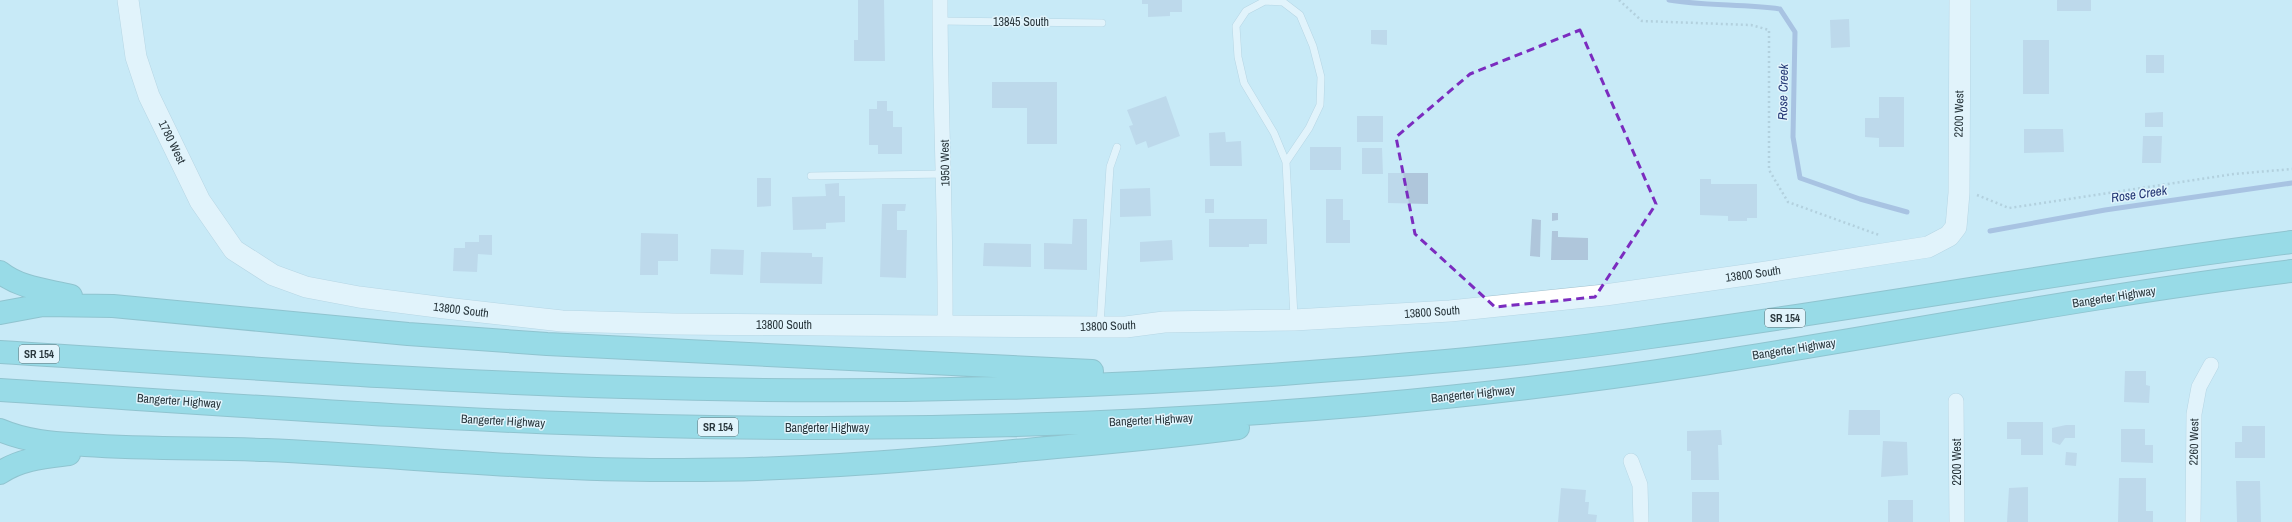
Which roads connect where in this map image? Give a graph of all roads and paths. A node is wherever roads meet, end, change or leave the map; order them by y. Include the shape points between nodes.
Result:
1 (128, 0) edge
2 (940, 0) edge
3 (1620, 0) edge
4 (1960, 0) edge
5 (940, 22) junction
6 (1102, 23) dead end
7 (1117, 148) dead end
8 (1286, 162) junction
9 (2292, 169) edge
10 (945, 174) junction
11 (811, 176) dead end
12 (1977, 195) dead end
13 (1956, 227) joint
14 (1882, 236) dead end
15 (2292, 242) edge
16 (255, 265) joint
17 (2292, 271) edge
18 (0, 272) edge
19 (113, 306) junction
20 (0, 313) edge
21 (1294, 320) junction
22 (945, 326) junction
23 (1100, 327) junction
24 (0, 352) edge
25 (2211, 365) dead end
26 (1275, 374) junction
27 (0, 390) edge
28 (1956, 401) dead end
29 (1363, 405) junction
30 (0, 430) edge
31 (120, 448) junction
32 (1631, 461) dead end
33 (0, 473) edge
34 (1641, 522) edge
35 (1957, 522) edge
36 (2193, 522) edge

1 - 16 street, 1780 West via 136,57 149,96 200,201 234,250
2 - 5 street, 1950 West
3 - 14 path via 1642,22 1751,25 1769,30 1769,170 1788,202
4 - 13 street, 2200 West
5 - 6 lane, 13845 South
5 - 10 street, 1950 West
7 - 23 lane via 1110,167
8 - 8 lane via 1274,133 1244,83 1238,57 1236,26 1246,11 1265,1 1283,2 1300,14 1313,46 1321,77 1320,105 1309,128
8 - 21 lane
9 - 12 path via 2234,174 2010,208
10 - 11 lane
10 - 22 street, 1950 West
13 - 21 street, 13800 South via 1949,236 1939,242 1916,250 1745,276 1605,295 1450,311
15 - 26 highway, SR 154 via 1645,338 1519,354
16 - 22 street, 13800 South via 273,275 306,287 351,296 562,321
17 - 29 highway, Bangerter Highway / SR 154 via 2189,284 1622,376
18 - 19 highway via 26,287
19 - 20 highway via 43,305
19 - 26 highway via 384,332 547,344 1109,372
21 - 23 street, 13800 South via 1164,322 1126,327
22 - 23 street, 13800 South
24 - 26 highway, SR 154 via 536,384 729,390 1005,387
25 - 36 street, 2260 West via 2199,387 2194,414
27 - 29 highway, Bangerter Highway / SR 154 via 477,420 770,428 952,428 1060,424
28 - 35 street, 2200 West
29 - 31 highway via 1185,435 931,459 797,468 593,469 259,450
30 - 31 highway via 16,437 40,442
31 - 33 highway via 40,457 11,465
32 - 34 street via 1640,485

